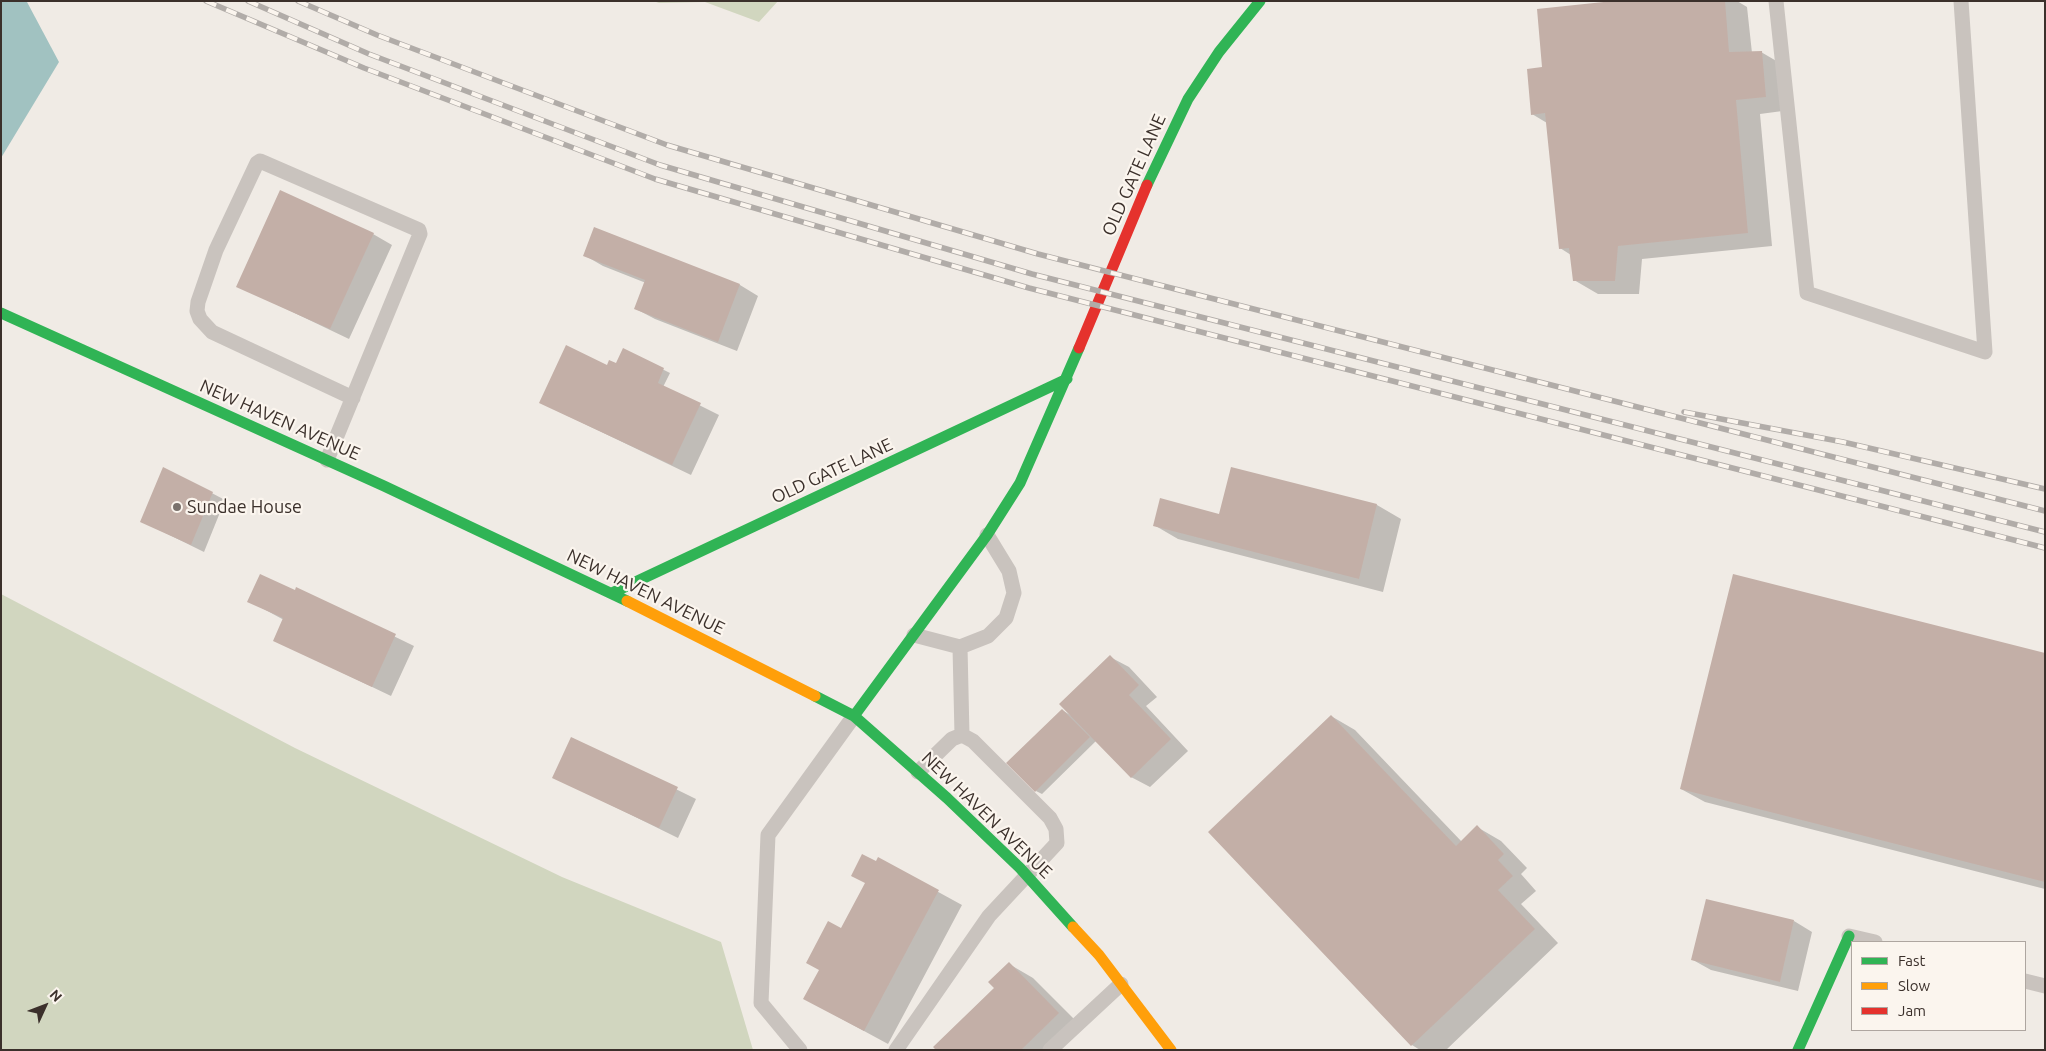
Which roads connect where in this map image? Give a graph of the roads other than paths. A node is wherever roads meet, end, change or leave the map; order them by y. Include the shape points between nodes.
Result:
1 (1260, 1) edge
2 (1776, 1) edge
3 (1961, 1) edge
4 (1, 313) edge
5 (1067, 380) junction
6 (353, 398) junction
7 (327, 460) junction
8 (987, 535) junction
9 (612, 593) junction
10 (914, 634) junction
11 (960, 647) junction
12 (854, 716) junction
13 (962, 735) junction
14 (918, 772) junction
15 (1026, 874) junction
16 (1850, 936) joint
17 (1872, 941) edge
18 (2026, 980) edge
19 (1121, 984) junction
20 (2045, 986) edge
21 (800, 1050) edge
22 (896, 1050) edge
23 (1050, 1050) edge
24 (1171, 1050) edge
25 (1798, 1050) edge

1 - 5 main road, OLD GATE LANE via 1219,52 1188,99 1132,217
2 - 3 lane via 1807,293 1985,352
4 - 7 main road, NEW HAVEN AVENUE
5 - 8 main road, OLD GATE LANE via 1020,483
5 - 9 main road, OLD GATE LANE
6 - 6 lane via 419,230 260,161 216,250 198,302 200,319 212,332
6 - 7 lane
7 - 9 main road, NEW HAVEN AVENUE
8 - 10 main road, OLD GATE LANE
8 - 11 lane via 1009,571 1014,592 1006,618 988,636
9 - 12 main road, NEW HAVEN AVENUE
10 - 11 lane
10 - 12 main road, OLD GATE LANE
11 - 13 lane
12 - 14 main road, NEW HAVEN AVENUE
12 - 21 lane via 768,835 761,1003
13 - 14 lane via 952,739
13 - 15 lane via 973,741 1050,818 1056,829 1056,843
14 - 15 main road, NEW HAVEN AVENUE
15 - 19 main road, NEW HAVEN AVENUE
15 - 22 lane via 989,916
16 - 17 lane
16 - 25 main road
18 - 20 lane
19 - 23 lane
19 - 24 main road, NEW HAVEN AVENUE

